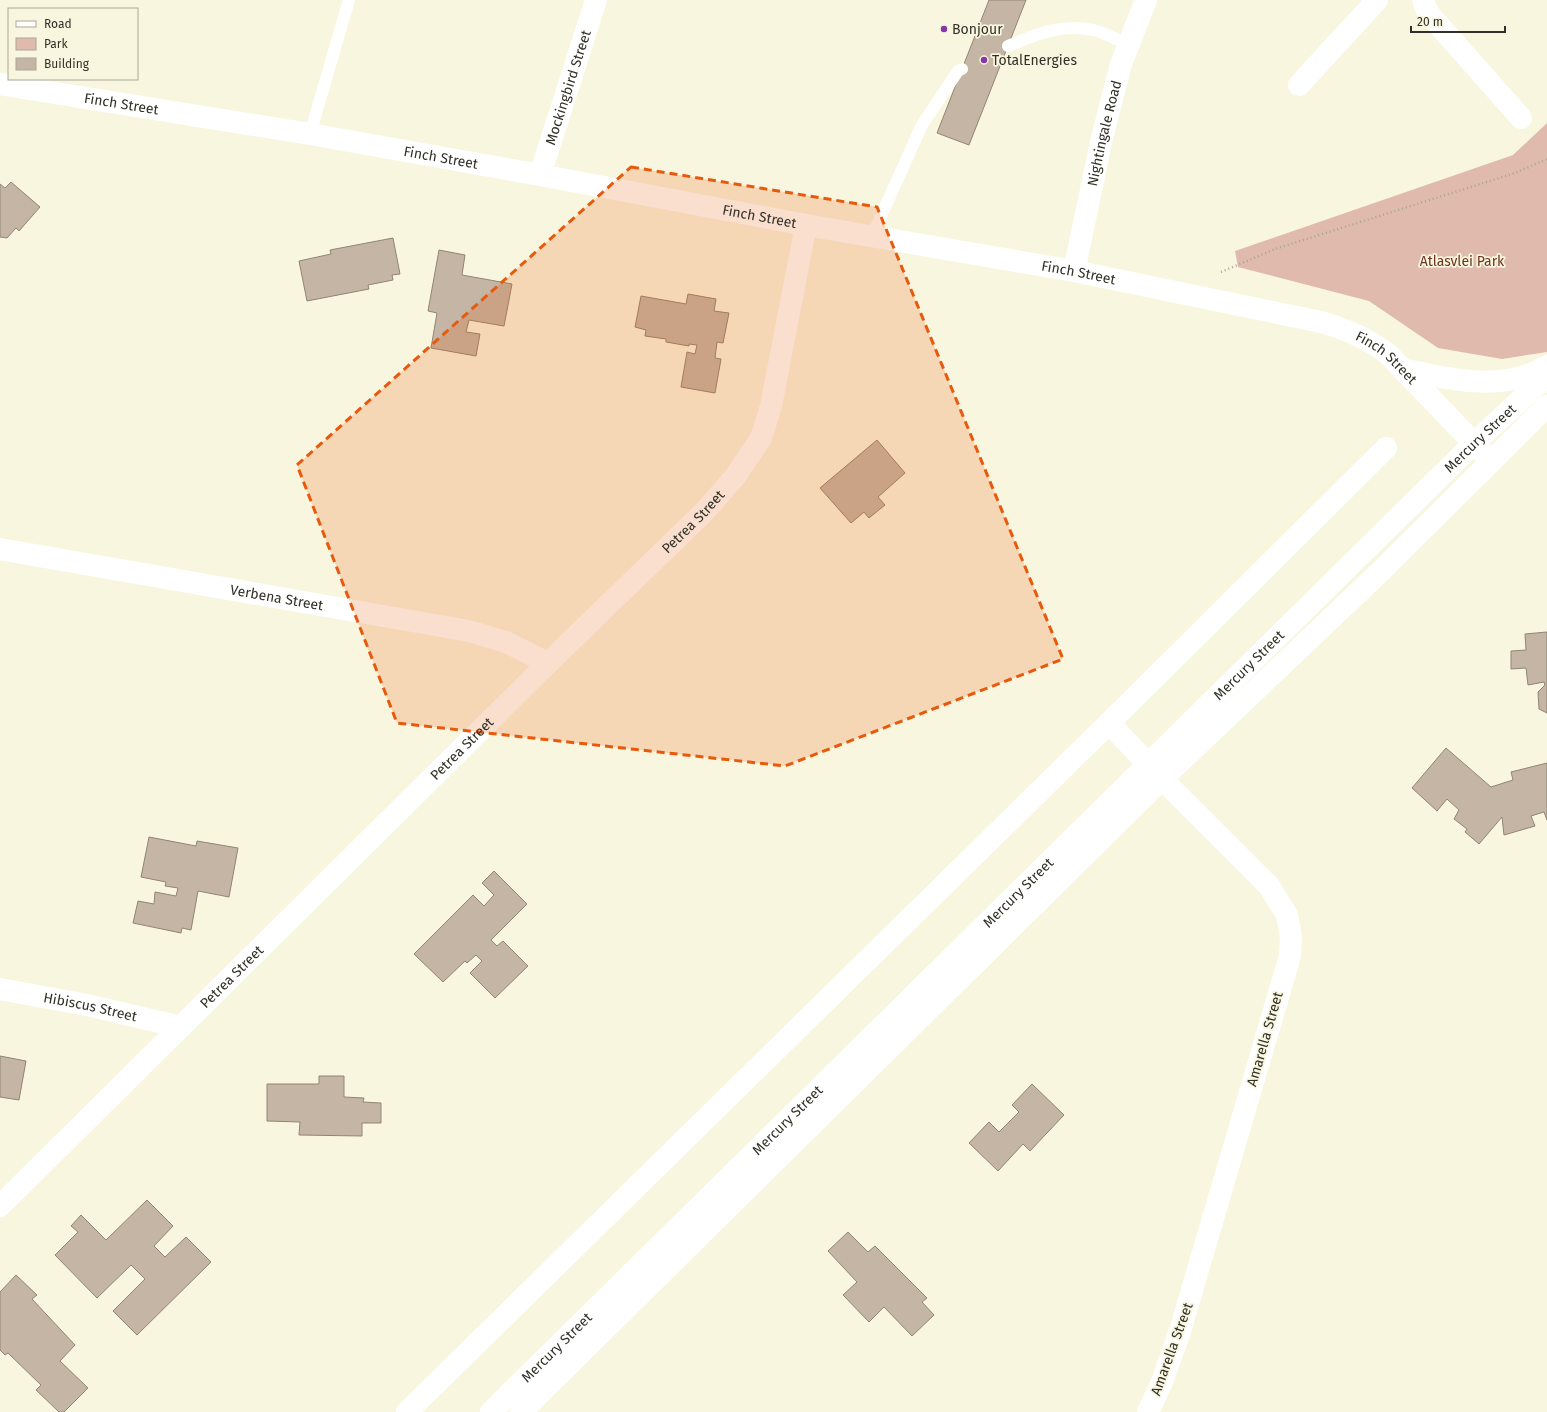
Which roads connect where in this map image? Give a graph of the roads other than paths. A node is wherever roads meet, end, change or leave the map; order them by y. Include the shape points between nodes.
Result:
1 (349, 0) edge
2 (596, 0) edge
3 (1146, 0) edge
4 (1377, 0) edge
5 (1423, 0) edge
6 (1128, 44) junction
7 (1008, 46) dead end
8 (962, 69) dead end
9 (0, 84) edge
10 (1299, 85) dead end
11 (1521, 118) dead end
12 (310, 134) junction
13 (540, 174) junction
14 (806, 225) junction
15 (872, 236) junction
16 (1074, 271) junction
17 (1547, 366) edge
18 (1402, 369) junction
19 (1547, 376) edge
20 (1547, 406) edge
21 (1474, 443) junction
22 (1386, 448) dead end
23 (1491, 461) junction
24 (0, 549) edge
25 (548, 662) junction
26 (1109, 722) junction
27 (1156, 772) junction
28 (0, 989) edge
29 (181, 1027) junction
30 (0, 1206) edge
31 (407, 1412) edge
32 (491, 1412) edge
33 (521, 1412) edge
34 (1148, 1412) edge

1 - 12 lane
2 - 13 street, Mockingbird Street
3 - 6 street, Nightingale Road
4 - 10 street
5 - 11 street via 1428,13
6 - 7 lane via 1097,31 1069,28 1044,32
6 - 16 street, Nightingale Road via 1120,64 1102,138
8 - 15 lane via 958,71 922,125
9 - 12 street, Finch Street
12 - 13 street, Finch Street
13 - 14 street, Finch Street
14 - 15 street, Finch Street
14 - 25 street, Petrea Street via 771,406 761,438 734,478 703,513
15 - 16 street, Finch Street
16 - 18 street, Finch Street via 1321,322 1351,331 1372,342
17 - 18 street via 1514,380 1491,382 1465,381
18 - 21 street, Finch Street
19 - 21 street, Mercury Street
20 - 23 street, Mercury Street
21 - 23 street, Finch Street
21 - 27 street, Mercury Street
22 - 26 street
23 - 27 street, Mercury Street via 1380,571
24 - 25 street, Verbena Street via 469,631 506,642
25 - 29 street, Petrea Street
26 - 27 street, Amarella Street
26 - 31 street
27 - 32 street, Mercury Street
27 - 33 street, Mercury Street
27 - 34 street, Amarella Street via 1269,886 1287,915 1290,956 1183,1324
28 - 29 street, Hibiscus Street via 87,1005
29 - 30 street, Petrea Street

